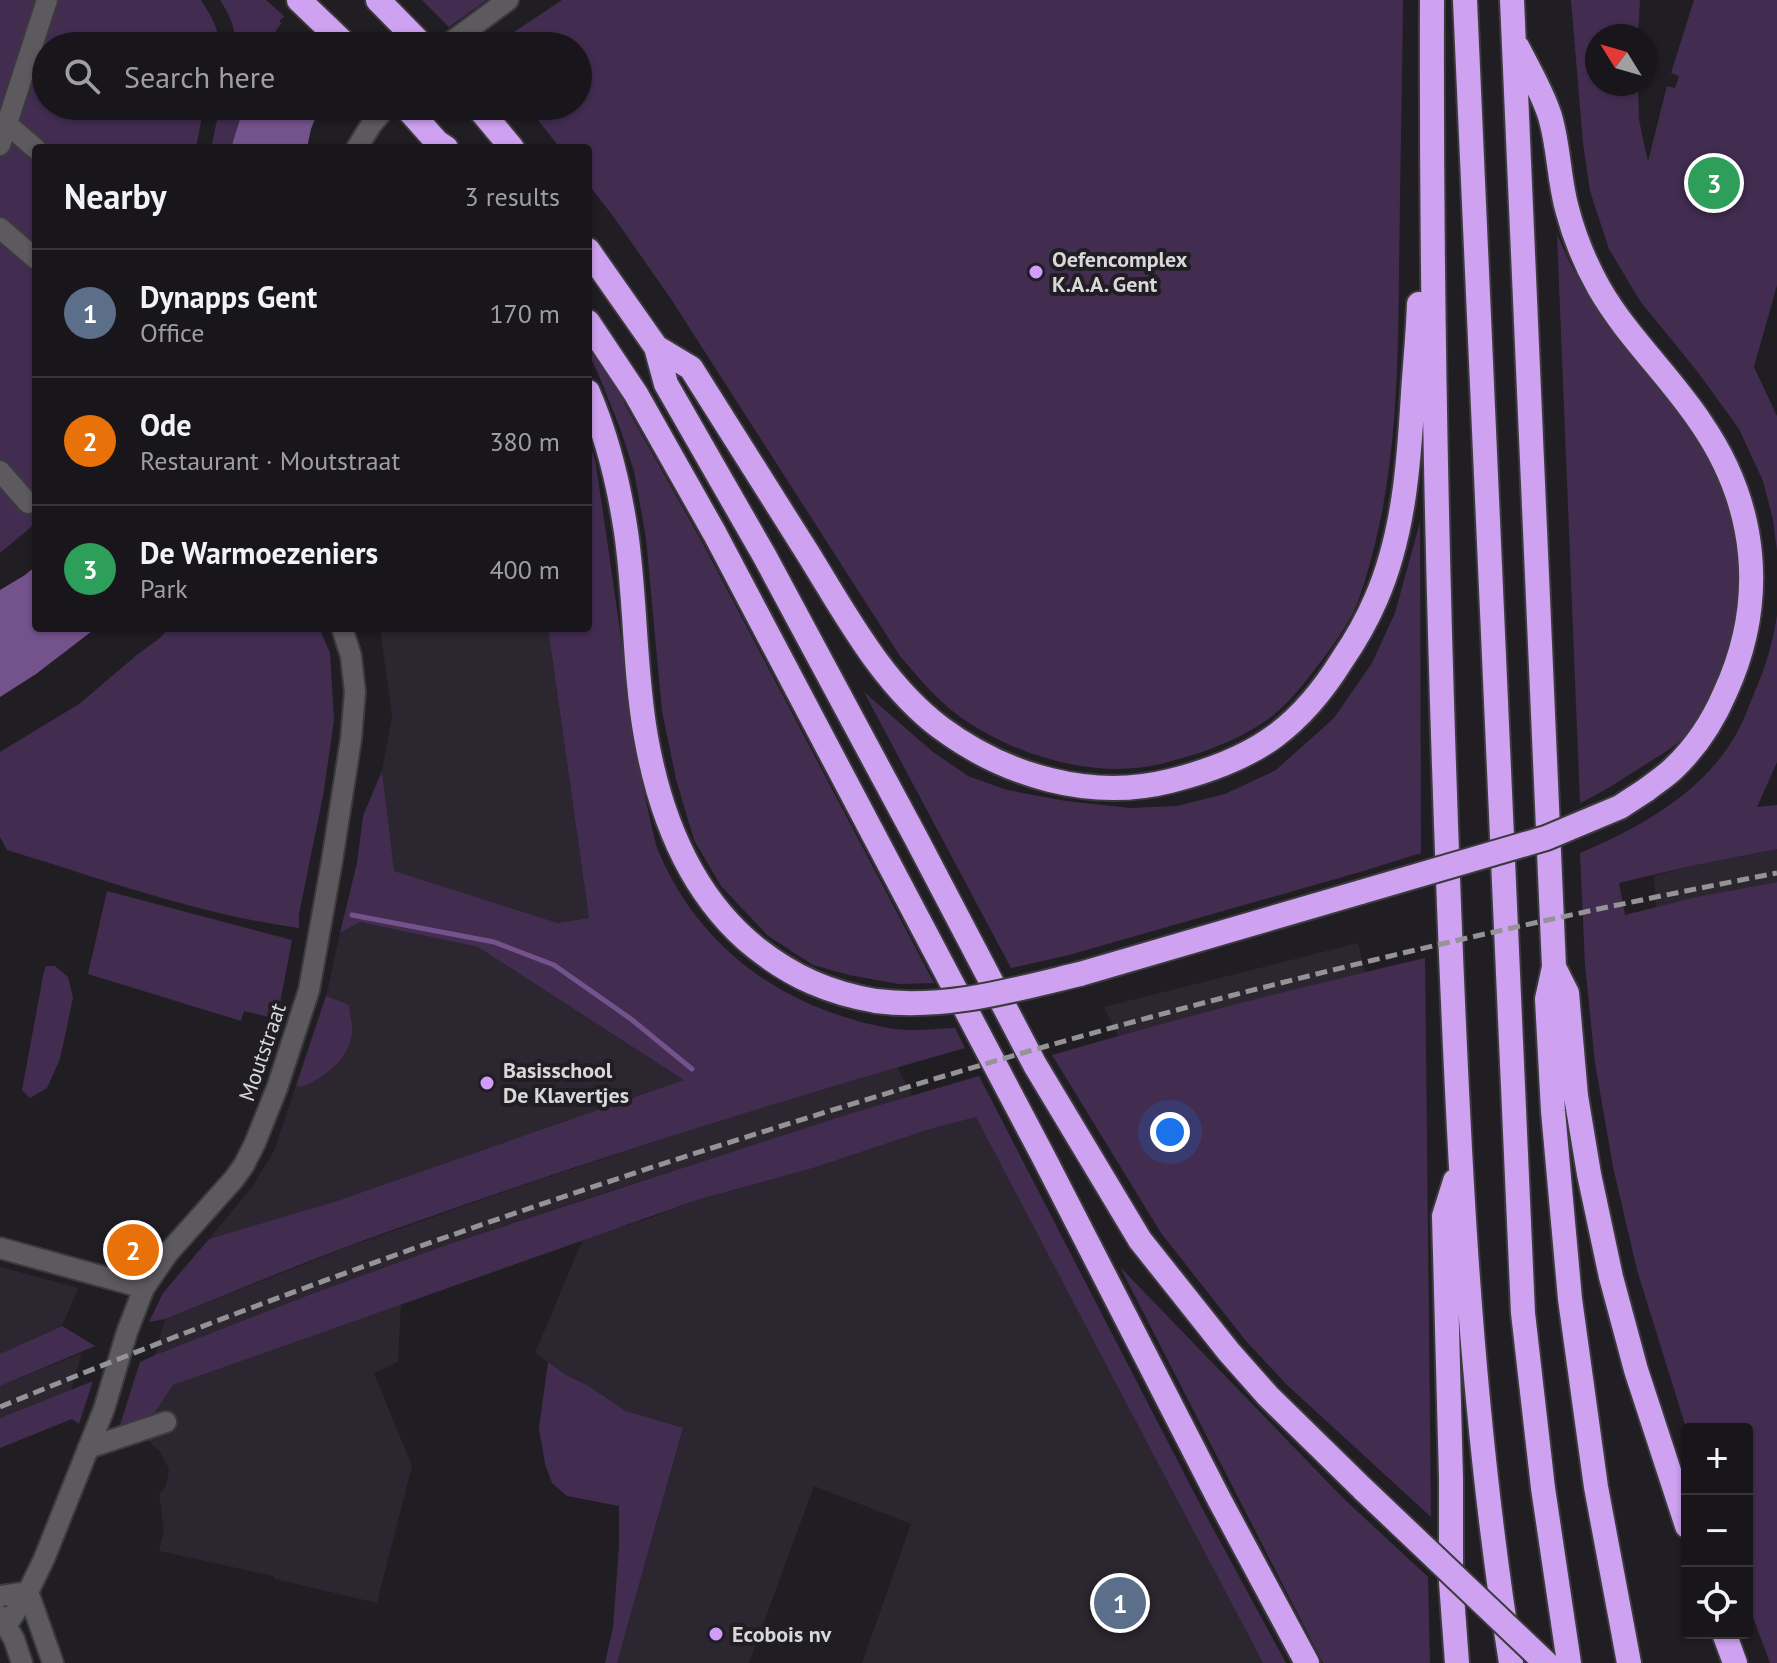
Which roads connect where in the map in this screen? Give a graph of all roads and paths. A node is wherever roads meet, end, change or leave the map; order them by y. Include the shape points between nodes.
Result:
1 (47, 0) edge
2 (299, 0) edge
3 (378, 0) edge
4 (508, 0) edge
5 (1432, 0) edge
6 (1465, 0) edge
7 (1512, 0) edge
8 (37, 32) edge
9 (332, 32) edge
10 (409, 32) edge
11 (465, 32) edge
12 (1514, 39) junction
13 (32, 46) edge
14 (375, 120) edge
15 (418, 120) edge
16 (489, 120) edge
17 (7, 124) junction
18 (359, 144) edge
19 (439, 144) edge
20 (509, 144) edge
21 (0, 145) edge
22 (32, 146) edge
23 (1431, 198) junction
24 (0, 228) edge
25 (32, 256) edge
26 (592, 256) edge
27 (592, 328) edge
28 (656, 347) junction
29 (592, 401) edge
30 (0, 471) edge
31 (28, 503) dead end
32 (343, 632) edge
33 (1554, 967) junction
34 (1460, 1164) junction
35 (0, 1248) edge
36 (144, 1288) junction
37 (166, 1422) dead end
38 (88, 1448) junction
39 (1681, 1508) edge
40 (28, 1592) junction
41 (0, 1596) edge
42 (3, 1620) edge
43 (1726, 1639) edge
44 (22, 1663) edge
45 (53, 1663) edge
46 (1307, 1663) edge
47 (1457, 1663) edge
48 (1511, 1663) edge
49 (1546, 1663) edge
50 (1569, 1663) edge
51 (1629, 1663) edge
52 (1735, 1663) edge

1 - 8 street
2 - 9 highway
3 - 10 highway
4 - 11 street
5 - 23 highway
6 - 50 highway via 1523,1313
7 - 12 highway
12 - 29 highway, bridge via 1551,117 1566,208 1578,244 1623,325 1721,456 1743,508 1752,570 1747,633 1736,670 1718,710 1689,753 1620,807 1546,838 1080,974 968,999 876,1001 813,984 767,957 731,926 680,851 646,738 626,532
12 - 33 highway
13 - 17 street
14 - 18 street
15 - 19 highway
16 - 20 highway
17 - 21 street
17 - 22 street
23 - 28 highway via 1419,271 1403,499 1377,598 1330,679 1274,737 1201,773 1155,785 1111,789 1057,783 985,755 941,728 876,659 691,368
23 - 34 highway via 1445,801
24 - 25 street
26 - 28 highway
27 - 46 highway via 715,534
28 - 49 highway, bridge via 666,384 764,555 1035,1065 1140,1240 1268,1396
30 - 31 street
32 - 36 street, Moutstraat via 355,692 351,739 309,990 277,1088 244,1165
33 - 39 highway via 1567,993 1576,1096 1611,1277
33 - 51 highway via 1547,999 1570,1299 1596,1487
34 - 47 highway via 1444,1216
34 - 48 highway via 1478,1408
35 - 36 street
36 - 38 street, Moutstraat
37 - 38 street
38 - 40 street, Moutstraat
40 - 41 street
40 - 42 street, Moutstraat
40 - 45 street
42 - 44 street
43 - 52 highway

